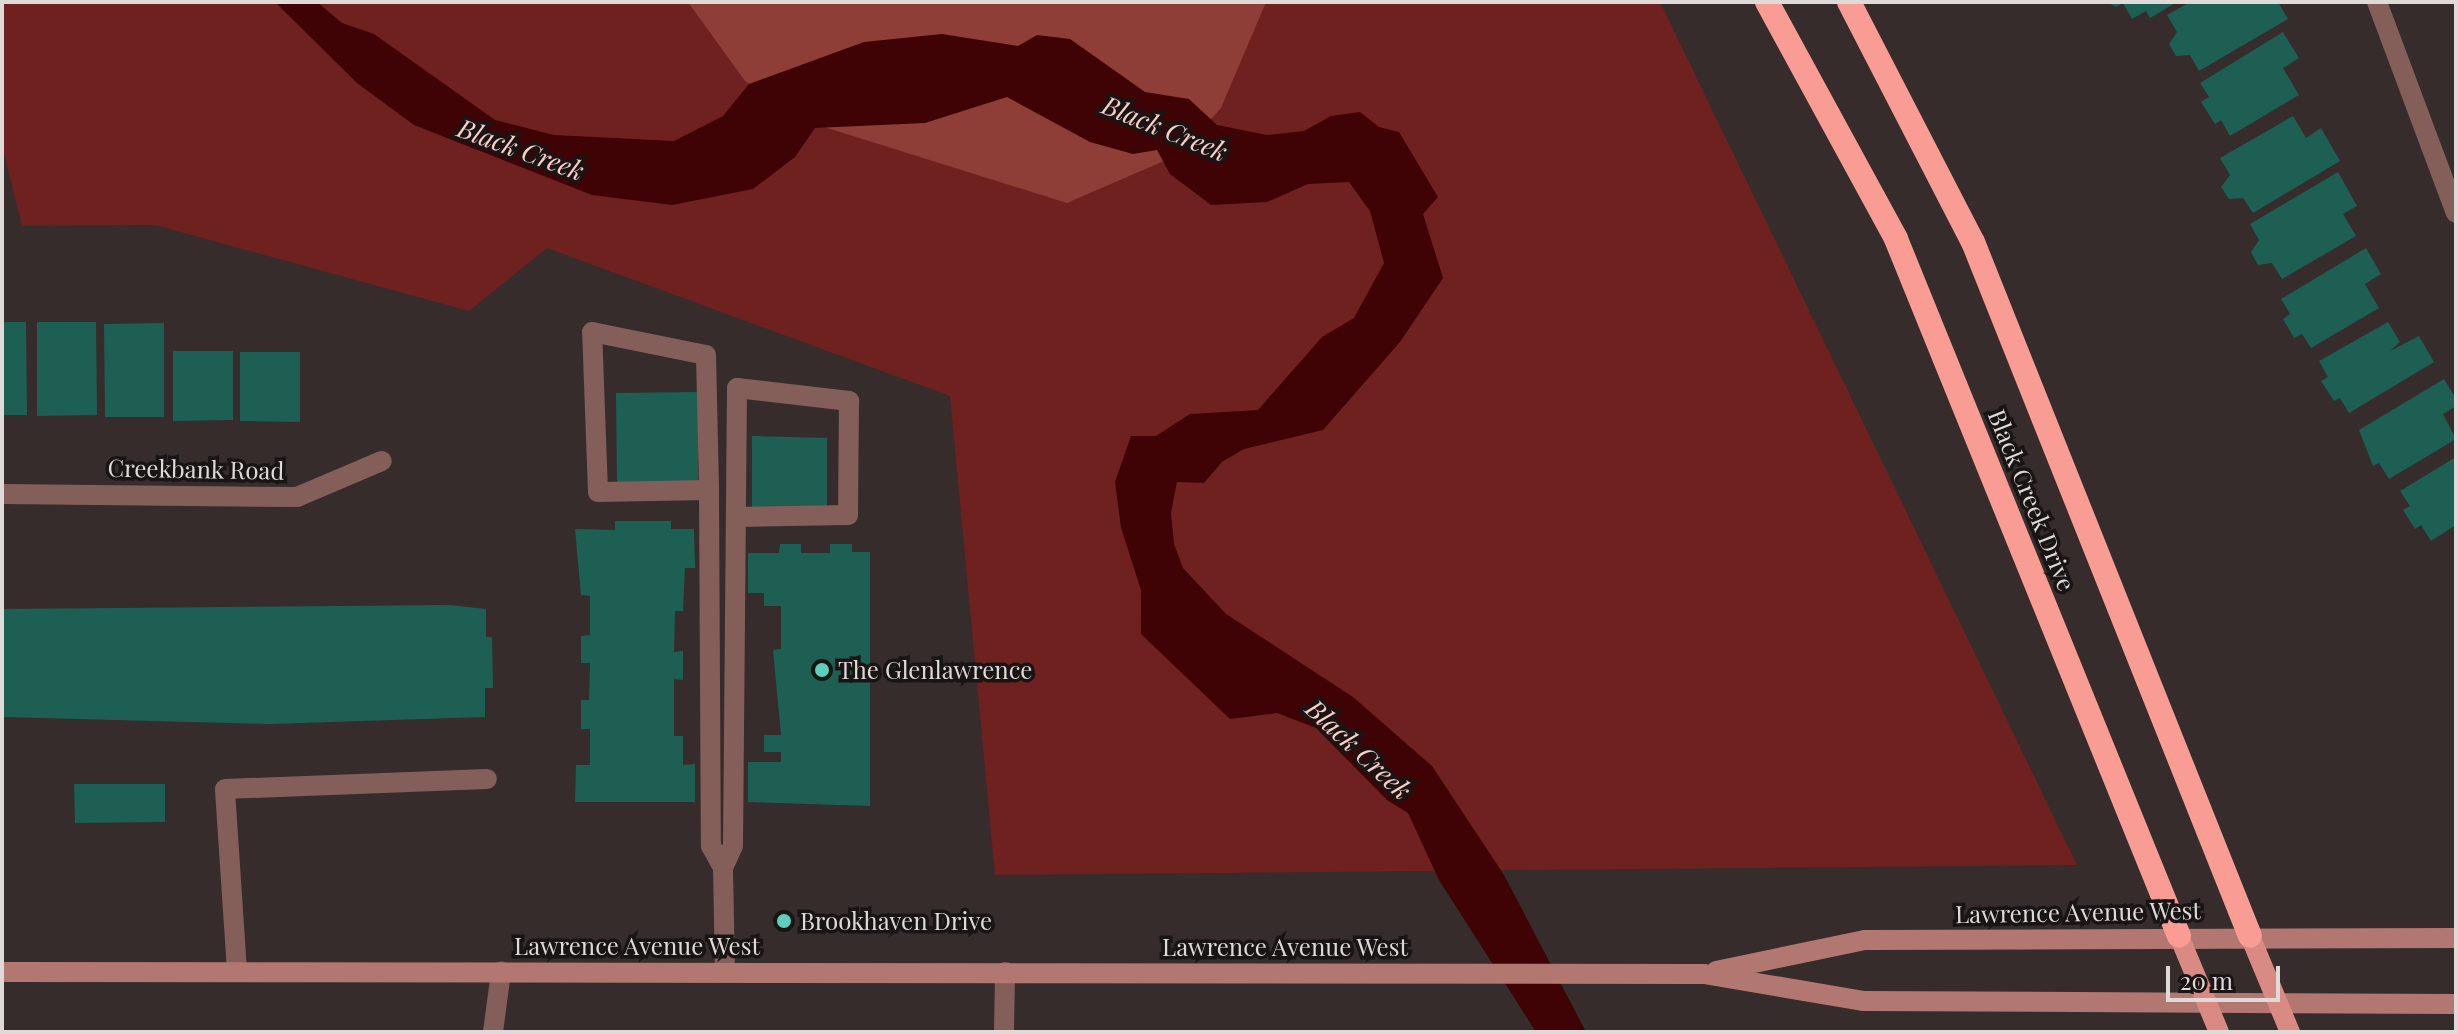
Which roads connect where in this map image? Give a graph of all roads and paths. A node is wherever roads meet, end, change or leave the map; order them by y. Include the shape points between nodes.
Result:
1 (1767, 2) edge
2 (1849, 2) edge
3 (2377, 2) edge
4 (2456, 213) edge
5 (382, 461) dead end
6 (709, 490) junction
7 (2, 494) edge
8 (736, 517) junction
9 (487, 779) dead end
10 (723, 868) junction
11 (2179, 936) junction
12 (2250, 936) junction
13 (2456, 938) edge
14 (237, 971) junction
15 (2, 972) edge
16 (501, 972) junction
17 (725, 972) junction
18 (1005, 972) junction
19 (1704, 974) junction
20 (2206, 1002) junction
21 (2278, 1003) junction
22 (2456, 1004) edge
23 (493, 1032) edge
24 (1004, 1032) edge
25 (2219, 1032) edge
26 (2290, 1032) edge

1 - 11 highway, Black Creek Drive via 1896,239
2 - 12 highway, Black Creek Drive via 1973,242
3 - 4 street
5 - 7 street, Creekbank Road via 297,497
6 - 6 street via 706,355 592,332 598,492
6 - 10 street via 711,846
8 - 8 street via 737,388 849,401 848,515
8 - 10 street via 733,846
9 - 14 street via 225,789
10 - 17 street
11 - 12 main road, Lawrence Avenue West
11 - 19 main road, Lawrence Avenue West via 1865,940
11 - 20 main road, Black Creek Drive
12 - 13 main road, Lawrence Avenue West
12 - 21 main road, Black Creek Drive
14 - 15 main road, Lawrence Avenue West
14 - 16 main road, Lawrence Avenue West
16 - 17 main road, Lawrence Avenue West
16 - 23 street
17 - 18 main road, Lawrence Avenue West
18 - 19 main road, Lawrence Avenue West
18 - 24 street
19 - 20 main road, Lawrence Avenue West via 1863,1001
20 - 21 main road, Lawrence Avenue West
20 - 25 main road, Black Creek Drive
21 - 22 main road, Lawrence Avenue West
21 - 26 main road, Black Creek Drive

